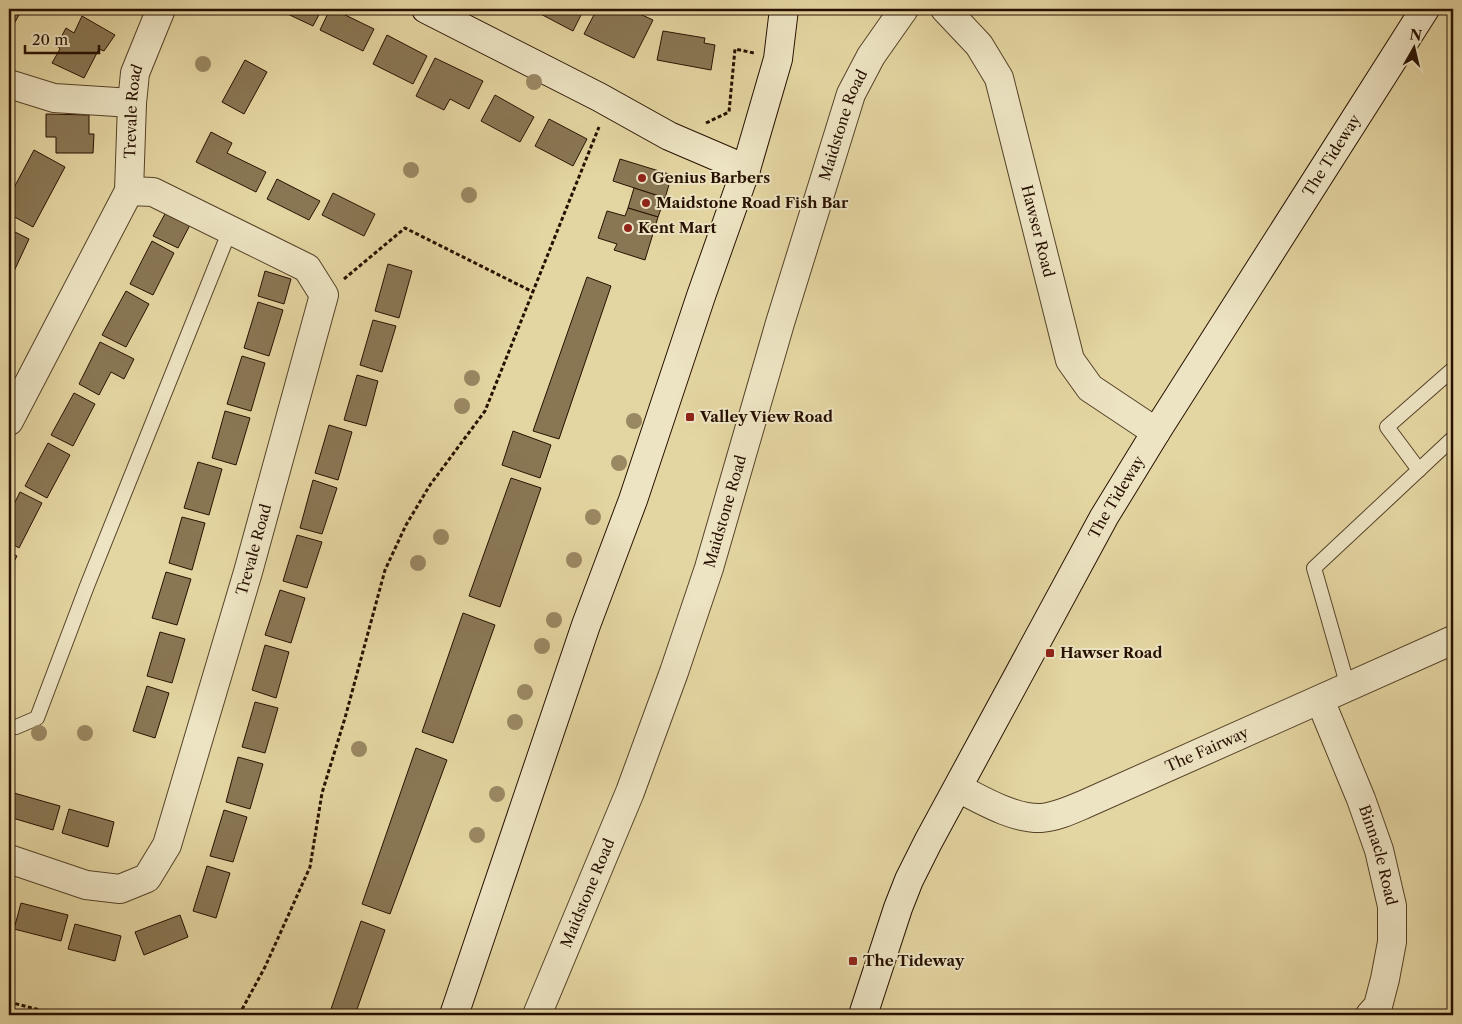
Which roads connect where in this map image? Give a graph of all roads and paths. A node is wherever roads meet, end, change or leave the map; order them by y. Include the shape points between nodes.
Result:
1 (161, 9) edge
2 (426, 9) edge
3 (784, 9) edge
4 (904, 9) edge
5 (945, 9) edge
6 (1425, 9) edge
7 (778, 59) junction
8 (9, 84) edge
9 (132, 103) junction
10 (609, 104) junction
11 (669, 136) junction
12 (746, 169) junction
13 (129, 191) junction
14 (230, 230) junction
15 (533, 292) junction
16 (324, 296) junction
17 (1453, 369) edge
18 (9, 421) edge
19 (1156, 432) junction
20 (1453, 438) edge
21 (1419, 470) junction
22 (1453, 640) edge
23 (1348, 687) junction
24 (1320, 700) junction
25 (9, 726) edge
26 (958, 788) junction
27 (9, 859) edge
28 (9, 1002) edge
29 (59, 1015) edge
30 (239, 1015) edge
31 (454, 1015) edge
32 (537, 1015) edge
33 (863, 1015) edge
34 (1370, 1015) edge

1 - 9 street, Trevale Road via 135,74
2 - 10 street
3 - 7 street
4 - 32 street, Maidstone Road via 871,56 851,94 709,568 674,672 630,792
5 - 19 street, Hawser Road via 979,45 999,78 1070,360 1090,388
6 - 19 street, The Tideway
7 - 11 path via 735,49 729,112 699,126 675,128
7 - 12 street
8 - 9 street via 54,98
9 - 13 street, Trevale Road
10 - 11 street
10 - 15 path
11 - 12 street
12 - 31 street
13 - 14 street via 153,192
13 - 18 street, Trevale Road
14 - 16 street via 307,268
14 - 25 lane via 37,718 16,727
15 - 16 path via 405,228
15 - 30 path via 484,411 430,485 385,570 322,792 310,867
16 - 27 street, Trevale Road via 248,572 167,845 146,878 120,889 86,885
17 - 21 lane via 1387,426
19 - 26 street, The Tideway via 1104,517
20 - 21 lane
21 - 23 lane via 1314,568
22 - 23 street, The Fairway
23 - 24 street, The Fairway
24 - 26 street, The Fairway via 1054,816 1037,818 1012,812
24 - 34 street, Binnacle Road via 1379,850 1392,906 1392,942 1385,979 1378,1006
26 - 33 street, The Tideway via 909,880
28 - 29 path

